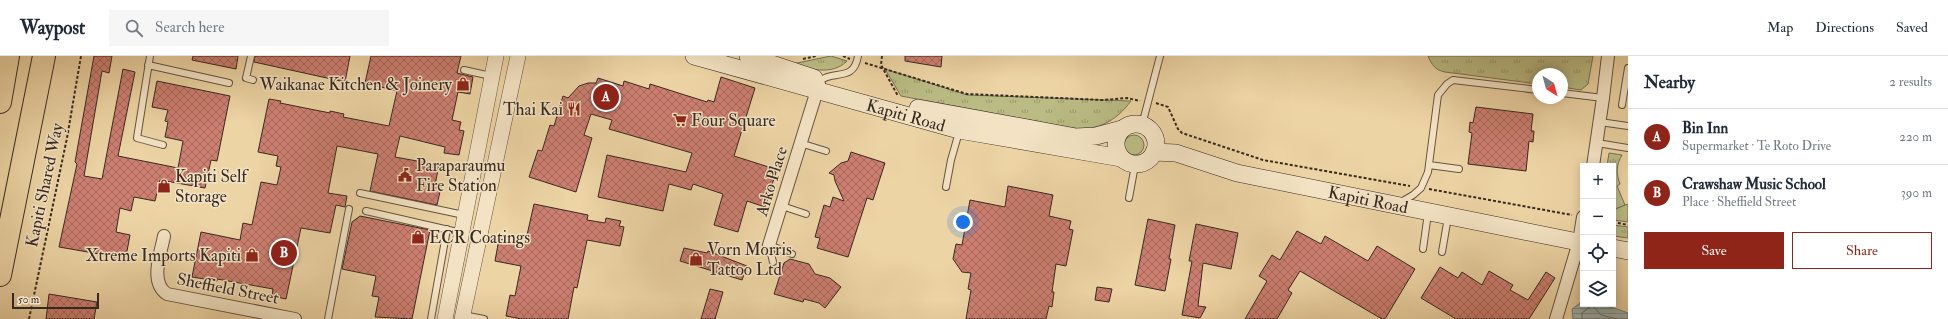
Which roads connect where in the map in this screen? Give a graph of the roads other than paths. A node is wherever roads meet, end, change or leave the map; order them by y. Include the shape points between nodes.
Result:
1 (8, 56) edge
2 (44, 56) edge
3 (150, 56) edge
4 (251, 56) edge
5 (496, 56) edge
6 (694, 56) edge
7 (748, 56) edge
8 (858, 56) edge
9 (1160, 56) edge
10 (1608, 56) edge
11 (515, 59) edge
12 (148, 65) junction
13 (1628, 68) edge
14 (464, 70) dead end
15 (492, 76) junction
16 (253, 80) dead end
17 (229, 83) dead end
18 (819, 85) junction
19 (1532, 89) edge
20 (1568, 94) edge
21 (1604, 98) junction
22 (0, 102) edge
23 (1622, 105) dead end
24 (940, 113) junction
25 (1600, 122) junction
26 (1142, 125) junction
27 (1628, 126) edge
28 (1122, 129) junction
29 (959, 130) junction
30 (800, 143) junction
31 (1597, 143) junction
32 (163, 145) dead end
33 (1628, 148) edge
34 (826, 151) dead end
35 (1154, 152) junction
36 (1128, 161) junction
37 (1594, 163) edge
38 (1429, 165) junction
39 (1459, 169) dead end
40 (946, 187) dead end
41 (470, 192) junction
42 (360, 193) dead end
43 (489, 196) junction
44 (1129, 198) dead end
45 (1394, 205) junction
46 (782, 206) junction
47 (349, 209) dead end
48 (366, 211) dead end
49 (1429, 211) junction
50 (806, 214) dead end
51 (1449, 215) junction
52 (466, 216) junction
53 (1578, 216) edge
54 (454, 231) junction
55 (1580, 235) edge
56 (164, 236) dead end
57 (1580, 242) edge
58 (769, 245) junction
59 (1580, 245) edge
60 (1423, 249) dead end
61 (1616, 249) edge
62 (1628, 251) edge
63 (1442, 252) dead end
64 (792, 254) dead end
65 (773, 262) dead end
66 (0, 275) edge
67 (251, 315) edge
68 (268, 316) edge
69 (463, 317) edge
70 (296, 319) edge
71 (328, 319) edge
72 (431, 319) edge
73 (445, 319) edge
74 (484, 319) edge
75 (1556, 319) edge

1 - 22 highway
2 - 66 highway
3 - 12 lane
4 - 16 lane via 246,78
5 - 15 street
6 - 18 main road, Kapiti Road
7 - 18 main road, Kapiti Road
8 - 18 lane via 856,65 850,72 839,76 826,76
9 - 26 lane
10 - 21 street
11 - 43 street
12 - 17 lane
12 - 32 lane via 137,138
13 - 23 lane
14 - 15 lane
15 - 41 street
18 - 24 main road, Kapiti Road
18 - 29 main road, Kapiti Road
18 - 30 street, Arko Place
19 - 38 lane via 1453,80 1447,84 1438,95
20 - 21 lane
21 - 25 street
24 - 28 main road, Kapiti Road via 1076,137 1096,136
24 - 29 main road
25 - 27 lane
25 - 31 street
26 - 28 main road via 1132,124
26 - 35 main road via 1154,136
28 - 36 main road via 1115,144 1116,149
29 - 36 main road, Kapiti Road
29 - 40 lane
30 - 34 lane
30 - 46 street, Arko Place
31 - 33 lane
31 - 37 street
35 - 36 main road via 1146,162
35 - 45 main road, Kapiti Road via 1176,153 1236,173
36 - 44 lane
38 - 39 lane
38 - 45 lane via 1421,188 1408,199
41 - 43 street
41 - 52 street
42 - 52 lane
43 - 69 street
45 - 49 main road, Kapiti Road
46 - 50 lane
46 - 58 street, Arko Place
47 - 71 lane
48 - 54 lane
49 - 51 main road, Kapiti Road
49 - 60 lane
51 - 57 main road, Kapiti Road
51 - 63 lane
52 - 54 street
53 - 55 street
54 - 72 lane
54 - 73 street
56 - 67 street, Sheffield Street via 157,272 159,284 164,291 177,297
58 - 64 lane
58 - 65 lane
59 - 75 street
61 - 62 main road
67 - 68 street, Sheffield Street
68 - 70 street, Sheffield Street
69 - 74 lane

